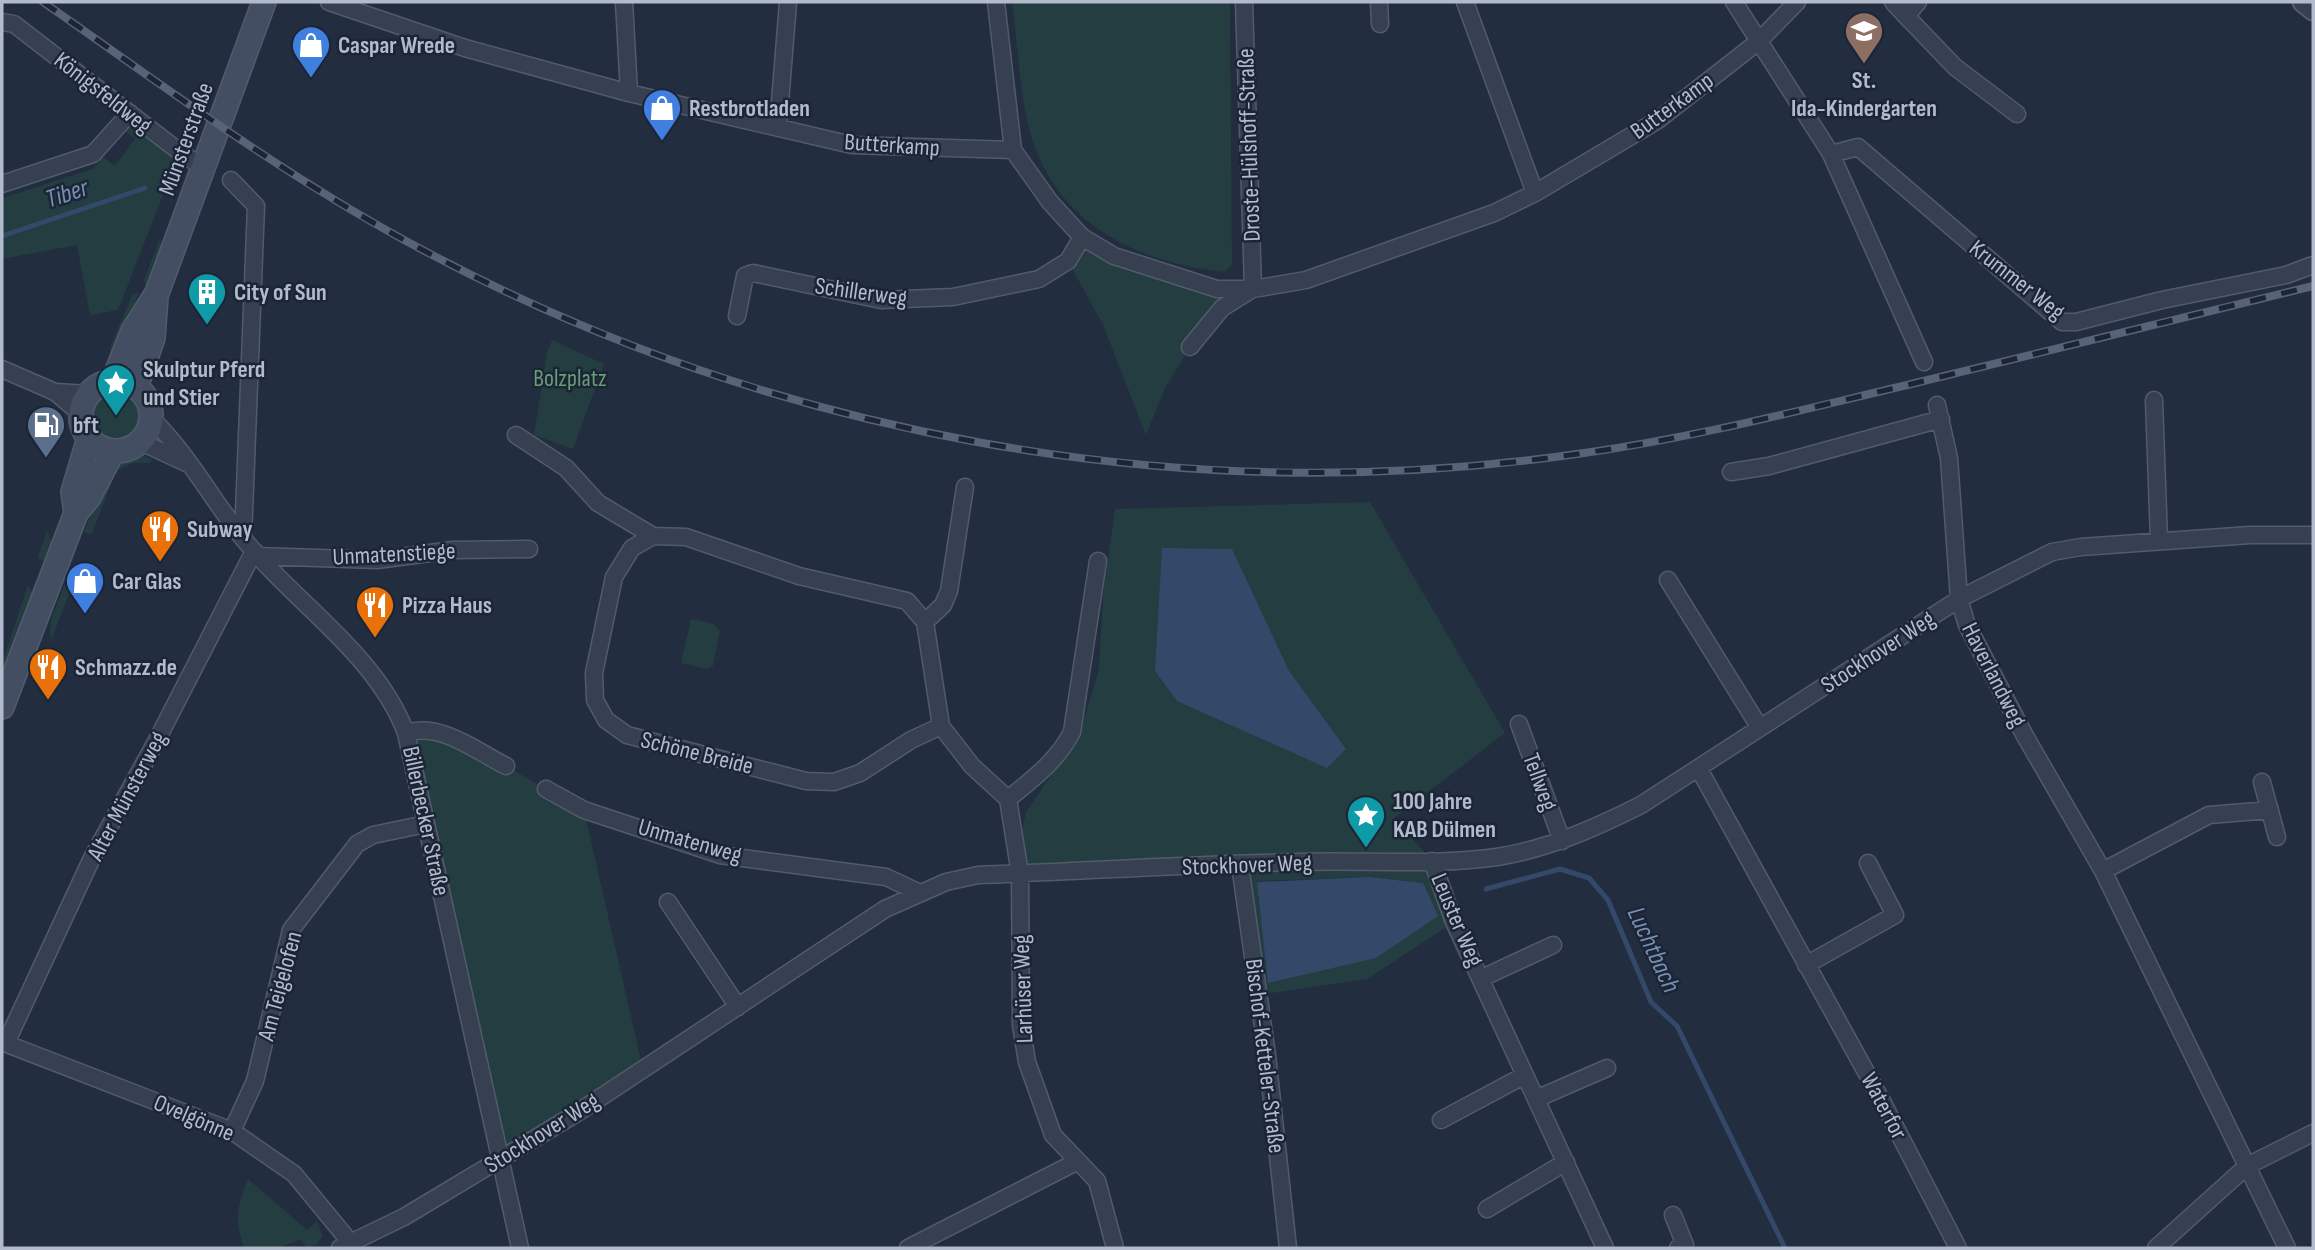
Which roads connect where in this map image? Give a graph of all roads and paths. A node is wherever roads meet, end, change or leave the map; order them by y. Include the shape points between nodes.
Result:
1 (264, 2) edge
2 (329, 2) edge
3 (624, 2) edge
4 (788, 2) edge
5 (996, 2) edge
6 (1244, 2) edge
7 (1379, 2) edge
8 (1465, 2) edge
9 (1734, 2) edge
10 (1797, 2) edge
11 (1893, 2) edge
12 (1918, 2) edge
13 (2303, 2) edge
14 (2313, 10) edge
15 (1906, 16) junction
16 (2, 22) edge
17 (1380, 24) dead end
18 (1759, 41) junction
19 (629, 93) junction
20 (130, 113) junction
21 (2017, 114) dead end
22 (778, 128) junction
23 (1013, 150) junction
24 (1831, 154) junction
25 (204, 167) junction
26 (231, 180) dead end
27 (2, 184) edge
28 (1535, 193) junction
29 (1082, 237) junction
30 (2313, 265) edge
31 (1253, 289) junction
32 (157, 293) junction
33 (737, 316) dead end
34 (1190, 347) dead end
35 (1924, 362) dead end
36 (2, 369) edge
37 (113, 381) junction
38 (136, 387) junction
39 (2154, 400) dead end
40 (85, 404) junction
41 (152, 419) junction
42 (516, 435) dead end
43 (89, 438) junction
44 (141, 442) junction
45 (113, 452) junction
46 (188, 464) junction
47 (1731, 472) dead end
48 (965, 487) dead end
49 (76, 513) junction
50 (2313, 535) edge
51 (653, 536) junction
52 (243, 538) junction
53 (2159, 541) junction
54 (529, 549) dead end
55 (256, 554) junction
56 (1098, 561) dead end
57 (1668, 580) dead end
58 (1959, 599) junction
59 (925, 622) junction
60 (2, 707) edge
61 (1519, 723) dead end
62 (941, 726) junction
63 (1760, 728) junction
64 (406, 733) junction
65 (506, 766) dead end
66 (1699, 769) junction
67 (2262, 782) dead end
68 (546, 789) dead end
69 (1008, 799) junction
70 (2270, 810) junction
71 (426, 824) junction
72 (2277, 837) dead end
73 (1562, 841) junction
74 (1432, 862) junction
75 (1868, 863) dead end
76 (1240, 865) junction
77 (2103, 871) junction
78 (1020, 874) junction
79 (920, 893) junction
80 (668, 902) dead end
81 (1553, 945) dead end
82 (1807, 965) junction
83 (1482, 978) junction
84 (737, 1007) junction
85 (4, 1042) edge
86 (1607, 1068) dead end
87 (1525, 1075) junction
88 (1536, 1099) junction
89 (1441, 1120) dead end
90 (232, 1131) junction
91 (2313, 1133) edge
92 (500, 1158) junction
93 (1078, 1161) junction
94 (1566, 1162) junction
95 (2247, 1166) junction
96 (1487, 1209) dead end
97 (1672, 1214) dead end
98 (349, 1246) edge
99 (520, 1248) edge
100 (908, 1248) edge
101 (1115, 1248) edge
102 (1289, 1248) edge
103 (1605, 1248) edge
104 (1678, 1248) edge
105 (1958, 1248) edge
106 (2157, 1248) edge
107 (2287, 1248) edge

1 - 25 main road, Münsterstraße
2 - 19 street, Butterkamp via 466,48
3 - 19 street
4 - 22 street
5 - 23 street
6 - 31 street, Droste-Hülshoff-Straße
7 - 17 street
8 - 28 street
9 - 18 street
10 - 18 street, Butterkamp
11 - 15 street
12 - 15 street
13 - 14 street
15 - 21 street via 1955,68
16 - 20 street, Königsfeldweg via 14,24
18 - 24 street
18 - 28 street, Butterkamp via 1658,120
19 - 22 street, Butterkamp
20 - 25 street, Königsfeldweg
20 - 27 street via 93,154
22 - 23 street, Butterkamp via 852,145
23 - 29 street, Butterkamp
24 - 30 street, Krummer Weg via 1858,147 2062,322 2286,275
24 - 35 street
25 - 32 main road, Münsterstraße
26 - 52 street via 256,206
28 - 31 street, Butterkamp via 1357,264 1306,281
29 - 31 street, Butterkamp via 1145,269 1217,289
29 - 33 street, Schillerweg via 1068,261 1039,279 953,298 881,300 753,273 745,276
31 - 34 street, Butterkamp via 1222,309
32 - 37 main road, Münsterstraße via 133,331
32 - 38 main road, Münsterstraße via 153,338
36 - 40 street
37 - 38 main road
37 - 40 main road
38 - 41 main road via 150,407
39 - 53 street
40 - 43 main road
41 - 44 main road
41 - 46 street, Billerbecker Straße via 176,442
42 - 51 street via 566,468 598,503
43 - 45 main road
43 - 49 main road via 73,492
44 - 45 main road
44 - 46 street, Billerbecker Straße
45 - 49 main road
46 - 52 street, Billerbecker Straße
47 - 58 street, Haverlandweg via 1769,467 1939,412 1950,471
48 - 59 street via 949,591 943,605
49 - 60 main road
50 - 53 street, Stockhover Weg
51 - 59 street via 686,537 799,576 907,601
51 - 62 street, Schöne Breide via 632,548 614,577 594,673 595,700 606,720 627,735 806,781 834,782
52 - 55 street, Billerbecker Straße
53 - 58 street, Stockhover Weg via 2052,552
54 - 55 street, Unmatenstiege via 453,550 377,560
55 - 64 street, Billerbecker Straße via 376,678 395,705
55 - 85 street, Alter Münsterweg via 92,858
56 - 69 street via 1072,732 1046,768
57 - 63 street
58 - 63 street, Stockhover Weg
58 - 77 street, Haverlandweg via 1967,625 2025,736
59 - 62 street
61 - 73 street, Tellweg
62 - 69 street via 972,766
63 - 66 street, Stockhover Weg
64 - 65 street via 438,731
64 - 71 street, Billerbecker Straße
66 - 73 street, Stockhover Weg via 1641,805
66 - 82 street, Waterfor
67 - 70 street
68 - 79 street, Unmatenweg via 583,810 720,855 886,877
69 - 78 street
70 - 72 street
70 - 77 street via 2209,815
71 - 90 street, Am Teigelofen via 373,835 357,844 291,930 255,1081
71 - 92 street, Billerbecker Straße
73 - 74 street, Stockhover Weg via 1497,856
74 - 76 street, Stockhover Weg
74 - 83 street, Leuster Weg via 1454,922
75 - 82 street via 1895,915
76 - 78 street, Stockhover Weg
76 - 102 street, Bischof-Ketteler-Straße
77 - 95 street, Haverlandweg
78 - 79 street, Stockhover Weg via 946,882
78 - 93 street, Larhüser Weg via 1021,1025 1027,1062 1053,1135
79 - 84 street, Stockhover Weg via 885,909
80 - 84 street
81 - 83 street, Leuster Weg
82 - 105 street, Waterfor
83 - 87 street, Leuster Weg
84 - 92 street, Stockhover Weg via 578,1113
85 - 90 street, Ovelgönne
86 - 88 street
87 - 88 street, Leuster Weg
87 - 89 street
88 - 94 street, Leuster Weg
90 - 98 street, Ovelgönne via 294,1174
91 - 95 street
92 - 98 street, Stockhover Weg
92 - 99 street, Billerbecker Straße
93 - 100 street
93 - 101 street, Larhüser Weg via 1097,1181
94 - 96 street
94 - 103 street, Leuster Weg
95 - 106 street
95 - 107 street, Haverlandweg
97 - 104 street via 1685,1245

